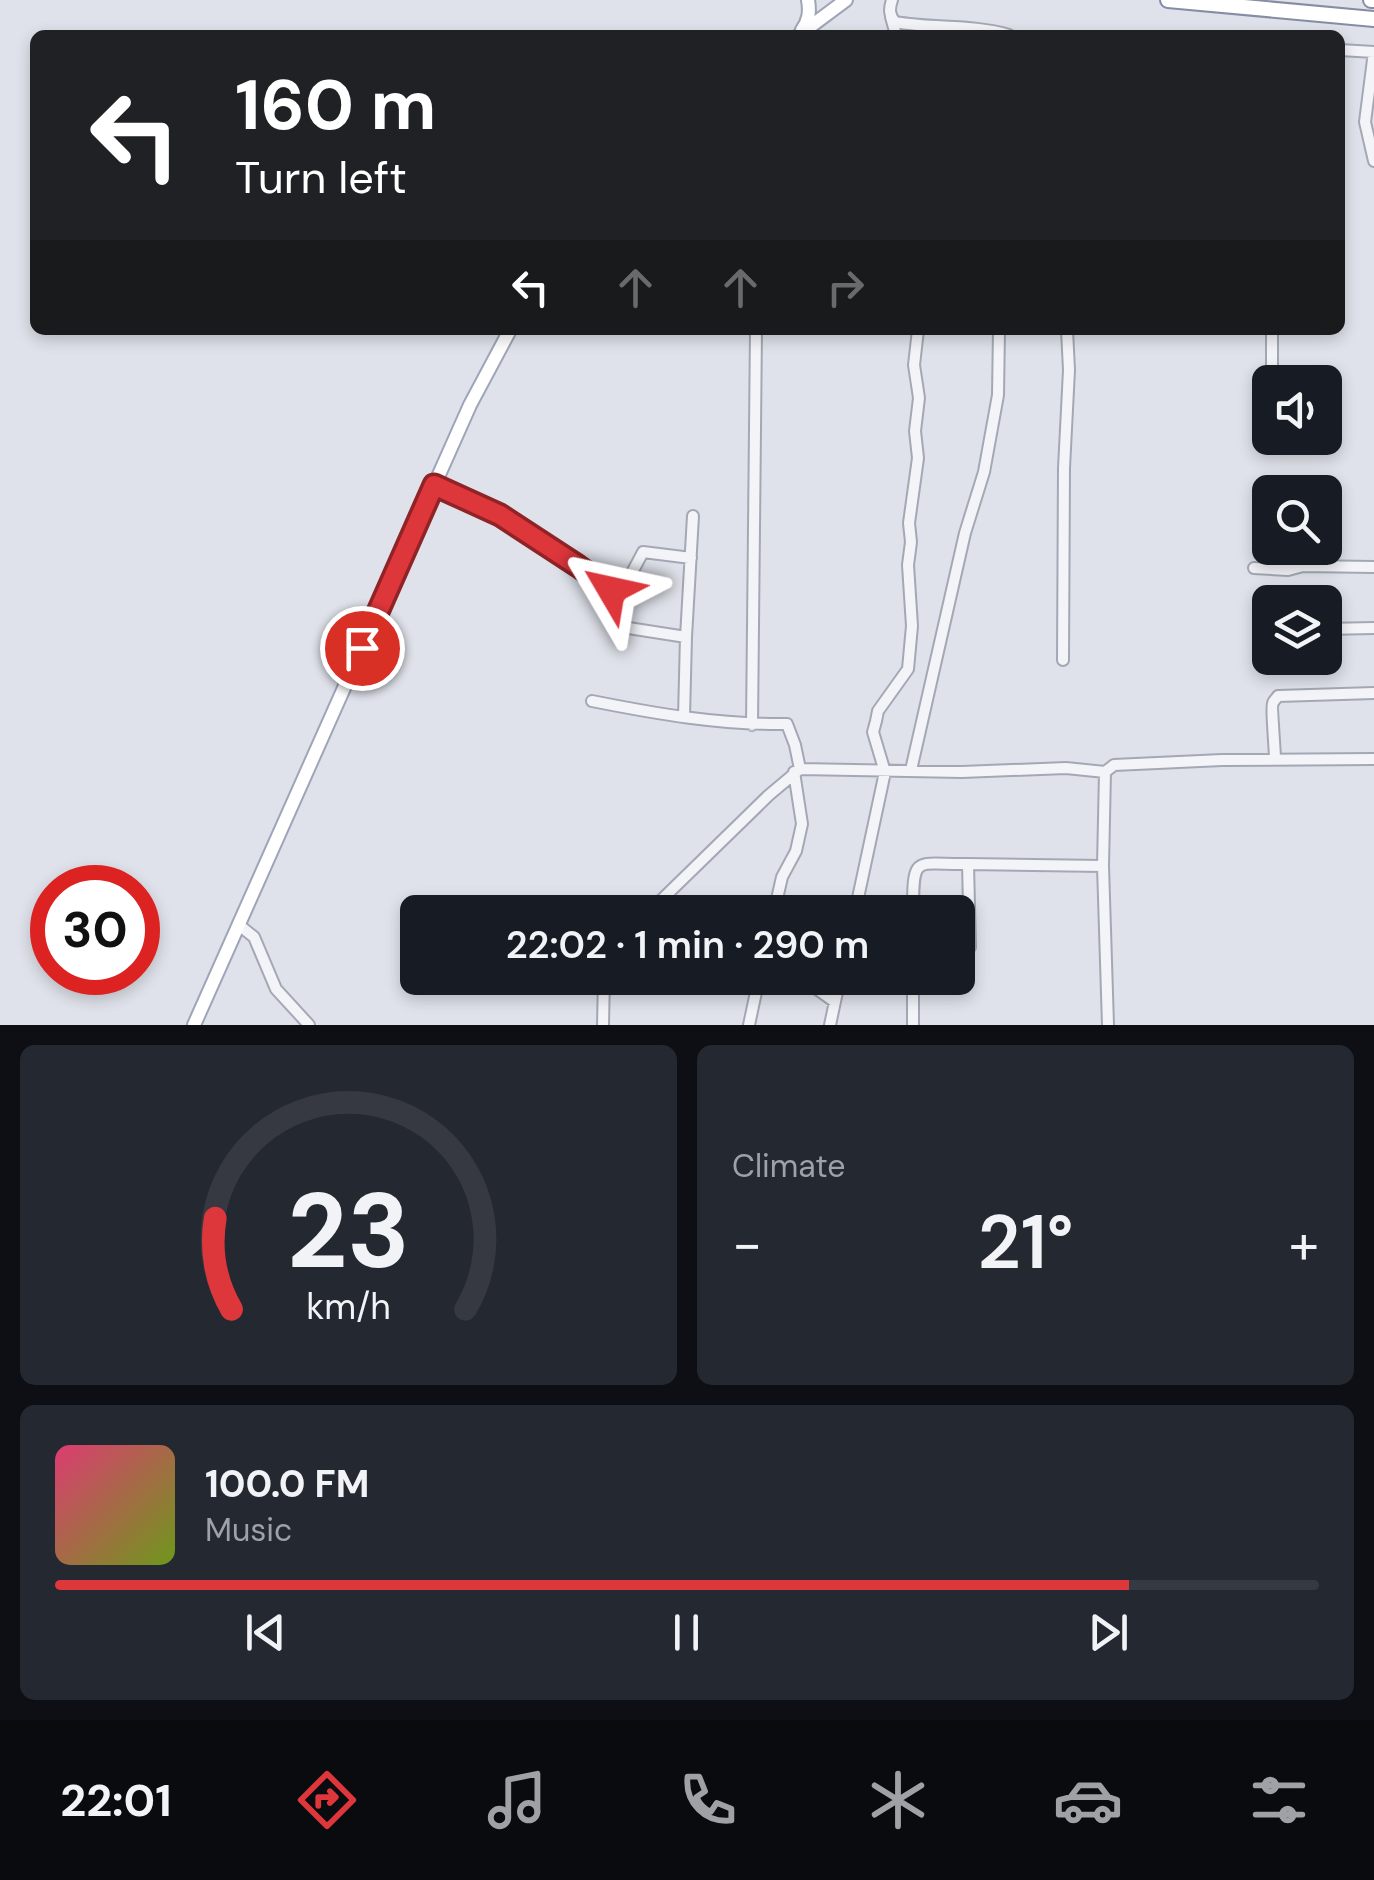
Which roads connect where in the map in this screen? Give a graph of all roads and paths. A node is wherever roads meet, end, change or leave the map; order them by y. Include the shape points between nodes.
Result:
1 (808, 0) edge
2 (846, 0) edge
3 (892, 0) edge
4 (1168, 0) edge
5 (890, 16) junction
6 (1374, 19) edge
7 (802, 30) edge
8 (805, 30) edge
9 (894, 30) edge
10 (919, 30) edge
11 (954, 30) edge
12 (990, 30) edge
13 (1345, 50) edge
14 (1374, 161) edge
15 (507, 335) edge
16 (756, 335) edge
17 (917, 335) edge
18 (999, 335) edge
19 (1067, 335) edge
20 (1272, 335) edge
21 (1272, 365) edge
22 (434, 485) junction
23 (694, 516) dead end
24 (691, 558) junction
25 (1374, 567) edge
26 (1254, 568) dead end
27 (618, 599) junction
28 (1374, 628) edge
29 (1342, 629) edge
30 (686, 637) junction
31 (1063, 660) dead end
32 (1374, 694) edge
33 (592, 701) dead end
34 (684, 717) junction
35 (752, 725) junction
36 (1275, 759) junction
37 (1374, 759) edge
38 (797, 770) junction
39 (911, 770) junction
40 (885, 772) junction
41 (1106, 772) junction
42 (968, 864) junction
43 (1103, 866) junction
44 (667, 895) edge
45 (778, 895) edge
46 (859, 895) edge
47 (914, 895) edge
48 (969, 895) edge
49 (239, 925) junction
50 (603, 995) edge
51 (755, 995) edge
52 (825, 995) edge
53 (836, 995) edge
54 (913, 995) edge
55 (835, 1002) junction
56 (194, 1025) edge
57 (309, 1025) edge
58 (602, 1025) edge
59 (749, 1025) edge
60 (830, 1025) edge
61 (913, 1025) edge
62 (1108, 1025) edge

1 - 7 main road
2 - 8 main road
3 - 5 street
4 - 6 highway
5 - 9 street
5 - 10 street
11 - 12 street
13 - 14 street via 1374,52 1364,122
15 - 22 main road
16 - 35 street
17 - 40 street via 918,458 908,565 912,626 908,669 876,720
18 - 39 street via 998,396 984,472
19 - 31 street
20 - 21 street
22 - 27 street via 500,515
22 - 49 main road
23 - 24 street
24 - 27 street via 643,552
24 - 30 street
25 - 26 street
27 - 30 street via 613,613 622,628
28 - 29 street
30 - 34 street
32 - 36 street via 1278,696 1272,706
33 - 34 street
34 - 35 street
35 - 38 street via 787,724
36 - 37 street
36 - 41 street via 1114,766
38 - 40 street
38 - 44 street
38 - 45 street via 802,824
39 - 40 street
39 - 41 street
40 - 46 street
41 - 43 street
42 - 43 street
42 - 47 street via 924,863 917,868
42 - 48 street
43 - 62 street
49 - 56 main road
49 - 57 street via 254,937 276,989
50 - 58 street
51 - 59 street
52 - 55 street
53 - 55 street
54 - 61 street
55 - 60 street

